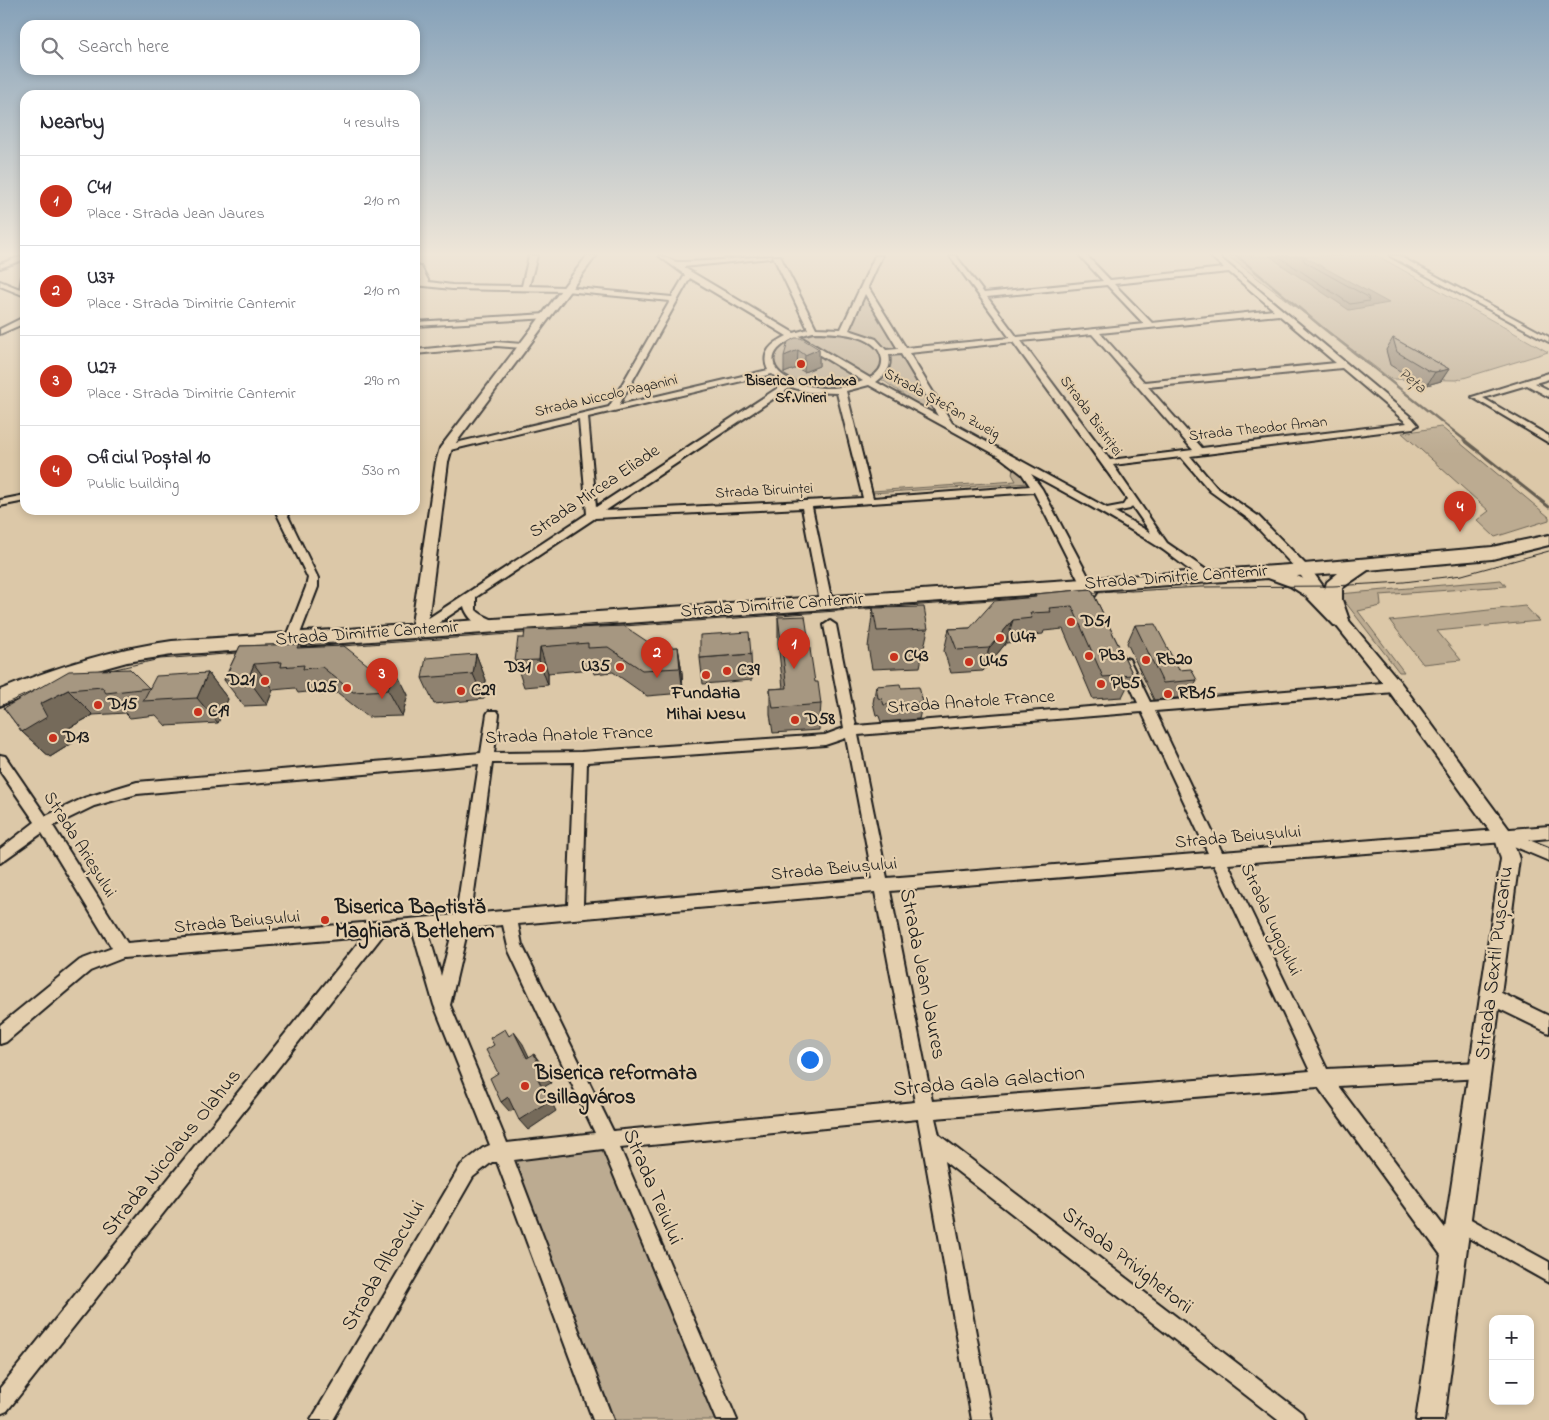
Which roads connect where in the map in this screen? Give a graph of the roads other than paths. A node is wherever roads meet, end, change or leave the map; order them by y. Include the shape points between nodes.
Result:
1 (20, 322) edge
2 (443, 322) edge
3 (541, 322) edge
4 (661, 322) edge
5 (770, 322) edge
6 (809, 322) edge
7 (848, 322) edge
8 (886, 322) edge
9 (1003, 322) edge
10 (1148, 322) edge
11 (1187, 322) edge
12 (1294, 322) edge
13 (1516, 322) edge
14 (420, 324) edge
15 (1152, 326) junction
16 (813, 330) junction
17 (844, 331) junction
18 (0, 332) edge
19 (1095, 332) junction
20 (792, 335) junction
21 (1016, 340) junction
22 (1549, 340) edge
23 (523, 346) junction
24 (903, 350) junction
25 (420, 351) edge
26 (884, 353) junction
27 (1344, 365) junction
28 (773, 371) junction
29 (1549, 376) edge
30 (870, 382) junction
31 (1528, 382) junction
32 (791, 383) junction
33 (1142, 385) junction
34 (841, 390) junction
35 (1549, 394) edge
36 (613, 408) junction
37 (583, 416) junction
38 (949, 426) junction
39 (1549, 440) edge
40 (446, 448) junction
41 (1199, 451) junction
42 (1183, 453) junction
43 (1006, 457) junction
44 (1107, 463) junction
45 (1037, 489) junction
46 (1050, 498) junction
47 (1082, 498) junction
48 (20, 499) edge
49 (1132, 499) junction
50 (869, 501) junction
51 (0, 503) edge
52 (806, 504) junction
53 (1106, 511) junction
54 (282, 515) edge
55 (592, 515) junction
56 (1549, 540) edge
57 (1166, 547) junction
58 (1376, 564) junction
59 (1304, 570) junction
60 (1258, 573) junction
61 (1210, 576) junction
62 (1086, 584) junction
63 (471, 596) junction
64 (826, 602) junction
65 (1098, 608) edge
66 (1340, 620) junction
67 (493, 625) junction
68 (830, 625) dead end
69 (418, 630) junction
70 (292, 639) junction
71 (1119, 650) edge
72 (1395, 687) junction
73 (0, 698) edge
74 (1148, 708) junction
75 (494, 714) dead end
76 (851, 730) junction
77 (581, 757) junction
78 (487, 758) junction
79 (0, 760) edge
80 (44, 824) junction
81 (1549, 832) edge
82 (1503, 835) junction
83 (1549, 855) edge
84 (0, 857) edge
85 (1218, 858) junction
86 (882, 885) junction
87 (575, 912) junction
88 (510, 918) junction
89 (462, 922) junction
90 (419, 926) junction
91 (379, 930) junction
92 (123, 951) junction
93 (1492, 996) junction
94 (442, 1005) junction
95 (1549, 1025) edge
96 (0, 1036) edge
97 (1481, 1070) junction
98 (1322, 1078) junction
99 (925, 1110) junction
100 (608, 1140) junction
101 (931, 1140) junction
102 (502, 1152) junction
103 (1458, 1220) junction
104 (1453, 1255) junction
105 (1549, 1273) edge
106 (0, 1404) edge
107 (320, 1420) edge
108 (603, 1420) edge
109 (727, 1420) edge
110 (982, 1420) edge
111 (1295, 1420) edge
112 (1430, 1420) edge

1 - 18 street
2 - 14 street
3 - 23 street
4 - 36 street
5 - 20 street, Strada Ștefan Zweig
6 - 16 street
7 - 17 street
8 - 24 street
9 - 21 street, Strada Bistriței
10 - 15 street
11 - 15 street
12 - 27 street
13 - 22 street
15 - 19 street
16 - 17 street
16 - 20 street
17 - 26 street via 871,340
19 - 21 street
19 - 33 street
20 - 28 street via 771,351 768,359
20 - 30 street, Strada Ștefan Zweig
21 - 24 street
21 - 44 street, Strada Bistriței
23 - 25 street via 488,344
23 - 40 street
24 - 26 street
24 - 38 street
26 - 30 street via 885,367
27 - 33 street
27 - 41 street, Strada Theodor Aman via 1413,425
28 - 32 street
28 - 36 street, Strada Niccolo Paganini
29 - 31 street
30 - 34 street
30 - 38 street, Strada Ștefan Zweig
31 - 35 street
31 - 39 street via 1476,397
32 - 34 street via 815,390
32 - 55 street, Strada Mircea Eliade
33 - 41 street
34 - 50 street
36 - 37 street, Strada Niccolo Paganini
37 - 40 street, Strada Niccolo Paganini
37 - 55 street
38 - 43 street, Strada Ștefan Zweig
40 - 69 street
41 - 42 street, Strada Theodor Aman
42 - 44 street, Strada Theodor Aman
42 - 59 street via 1213,489 1254,518
43 - 45 street
43 - 47 street, Strada Ștefan Zweig
44 - 49 street, Strada Bistriței
45 - 46 street
45 - 50 street, Strada Biruinței
46 - 47 street
46 - 62 street
47 - 53 street, Strada Ștefan Zweig
48 - 51 street
49 - 53 street via 1126,507
49 - 57 street, Strada Bistriței
50 - 52 street, Strada Biruinței
52 - 55 street, Strada Biruinței
52 - 64 street
53 - 57 street, Strada Ștefan Zweig
54 - 70 street via 313,578
55 - 63 street, Strada Mircea Eliade
56 - 58 main road, Strada Dimitrie Cantemir via 1492,553
57 - 61 street, Strada Ștefan Zweig
58 - 59 main road, Strada Dimitrie Cantemir
58 - 66 main road via 1345,576 1333,586 1333,600
59 - 60 main road, Strada Dimitrie Cantemir
59 - 66 street, Strada Sextil Pușcariu
60 - 61 main road, Strada Dimitrie Cantemir
60 - 66 main road via 1287,578 1306,586
61 - 62 main road, Strada Dimitrie Cantemir
62 - 64 main road, Strada Dimitrie Cantemir
62 - 65 street
63 - 67 street via 468,608 471,613
63 - 69 street, Strada Mircea Eliade
64 - 67 main road, Strada Dimitrie Cantemir
66 - 72 street, Strada Sextil Pușcariu
67 - 69 main road, Strada Dimitrie Cantemir
68 - 76 street, Strada Jean Jaures
69 - 70 main road, Strada Dimitrie Cantemir
70 - 73 main road, Strada Dimitrie Cantemir via 133,653 81,666
71 - 74 street, Strada Lugojului
72 - 74 street, Strada Anatole France
72 - 82 street, Strada Sextil Pușcariu
74 - 76 street, Strada Anatole France
74 - 85 street, Strada Lugojului
75 - 78 street
76 - 77 street, Strada Anatole France via 825,740
76 - 86 street, Strada Jean Jaures
77 - 78 street, Strada Anatole France
77 - 87 street
78 - 80 street, Strada Anatole France via 137,788 96,799
78 - 89 street
79 - 80 street, Strada Arieșului
80 - 84 street, Strada Anatole France
80 - 92 street, Strada Arieșului
81 - 82 street, Strada Beiușului
82 - 83 street
82 - 85 street, Strada Beiușului
82 - 93 street, Strada Sextil Pușcariu via 1510,859
85 - 86 street, Strada Beiușului
85 - 98 street, Strada Lugojului
86 - 87 street, Strada Beiușului
86 - 99 street, Strada Jean Jaures
87 - 88 street, Strada Beiușului
88 - 89 street, Strada Beiușului
88 - 100 street, Strada Teiului via 514,946
89 - 90 street, Strada Beiușului
89 - 94 street
90 - 91 street, Strada Beiușului
90 - 94 street
91 - 92 street, Strada Beiușului
91 - 106 street, Strada Nicolaus Olahus
92 - 96 street, Strada Beiușului via 85,965
93 - 95 street
93 - 97 street, Strada Sextil Pușcariu
94 - 102 street
97 - 98 street, Strada Gala Galaction
97 - 103 street, Strada Sextil Pușcariu
98 - 99 street, Strada Gala Galaction
98 - 104 street, Strada Lugojului
99 - 100 street, Strada Gala Galaction
99 - 101 street, Strada Jean Jaures
100 - 102 street, Strada Gala Galaction
100 - 109 street, Strada Teiului
101 - 110 street, Strada Jean Jaures
101 - 111 street, Strada Privighetorii
102 - 107 street, Strada Albacului via 489,1154 467,1171
102 - 108 street
103 - 104 street, Strada Sextil Pușcariu
103 - 105 street
104 - 112 street, Strada Sextil Pușcariu

